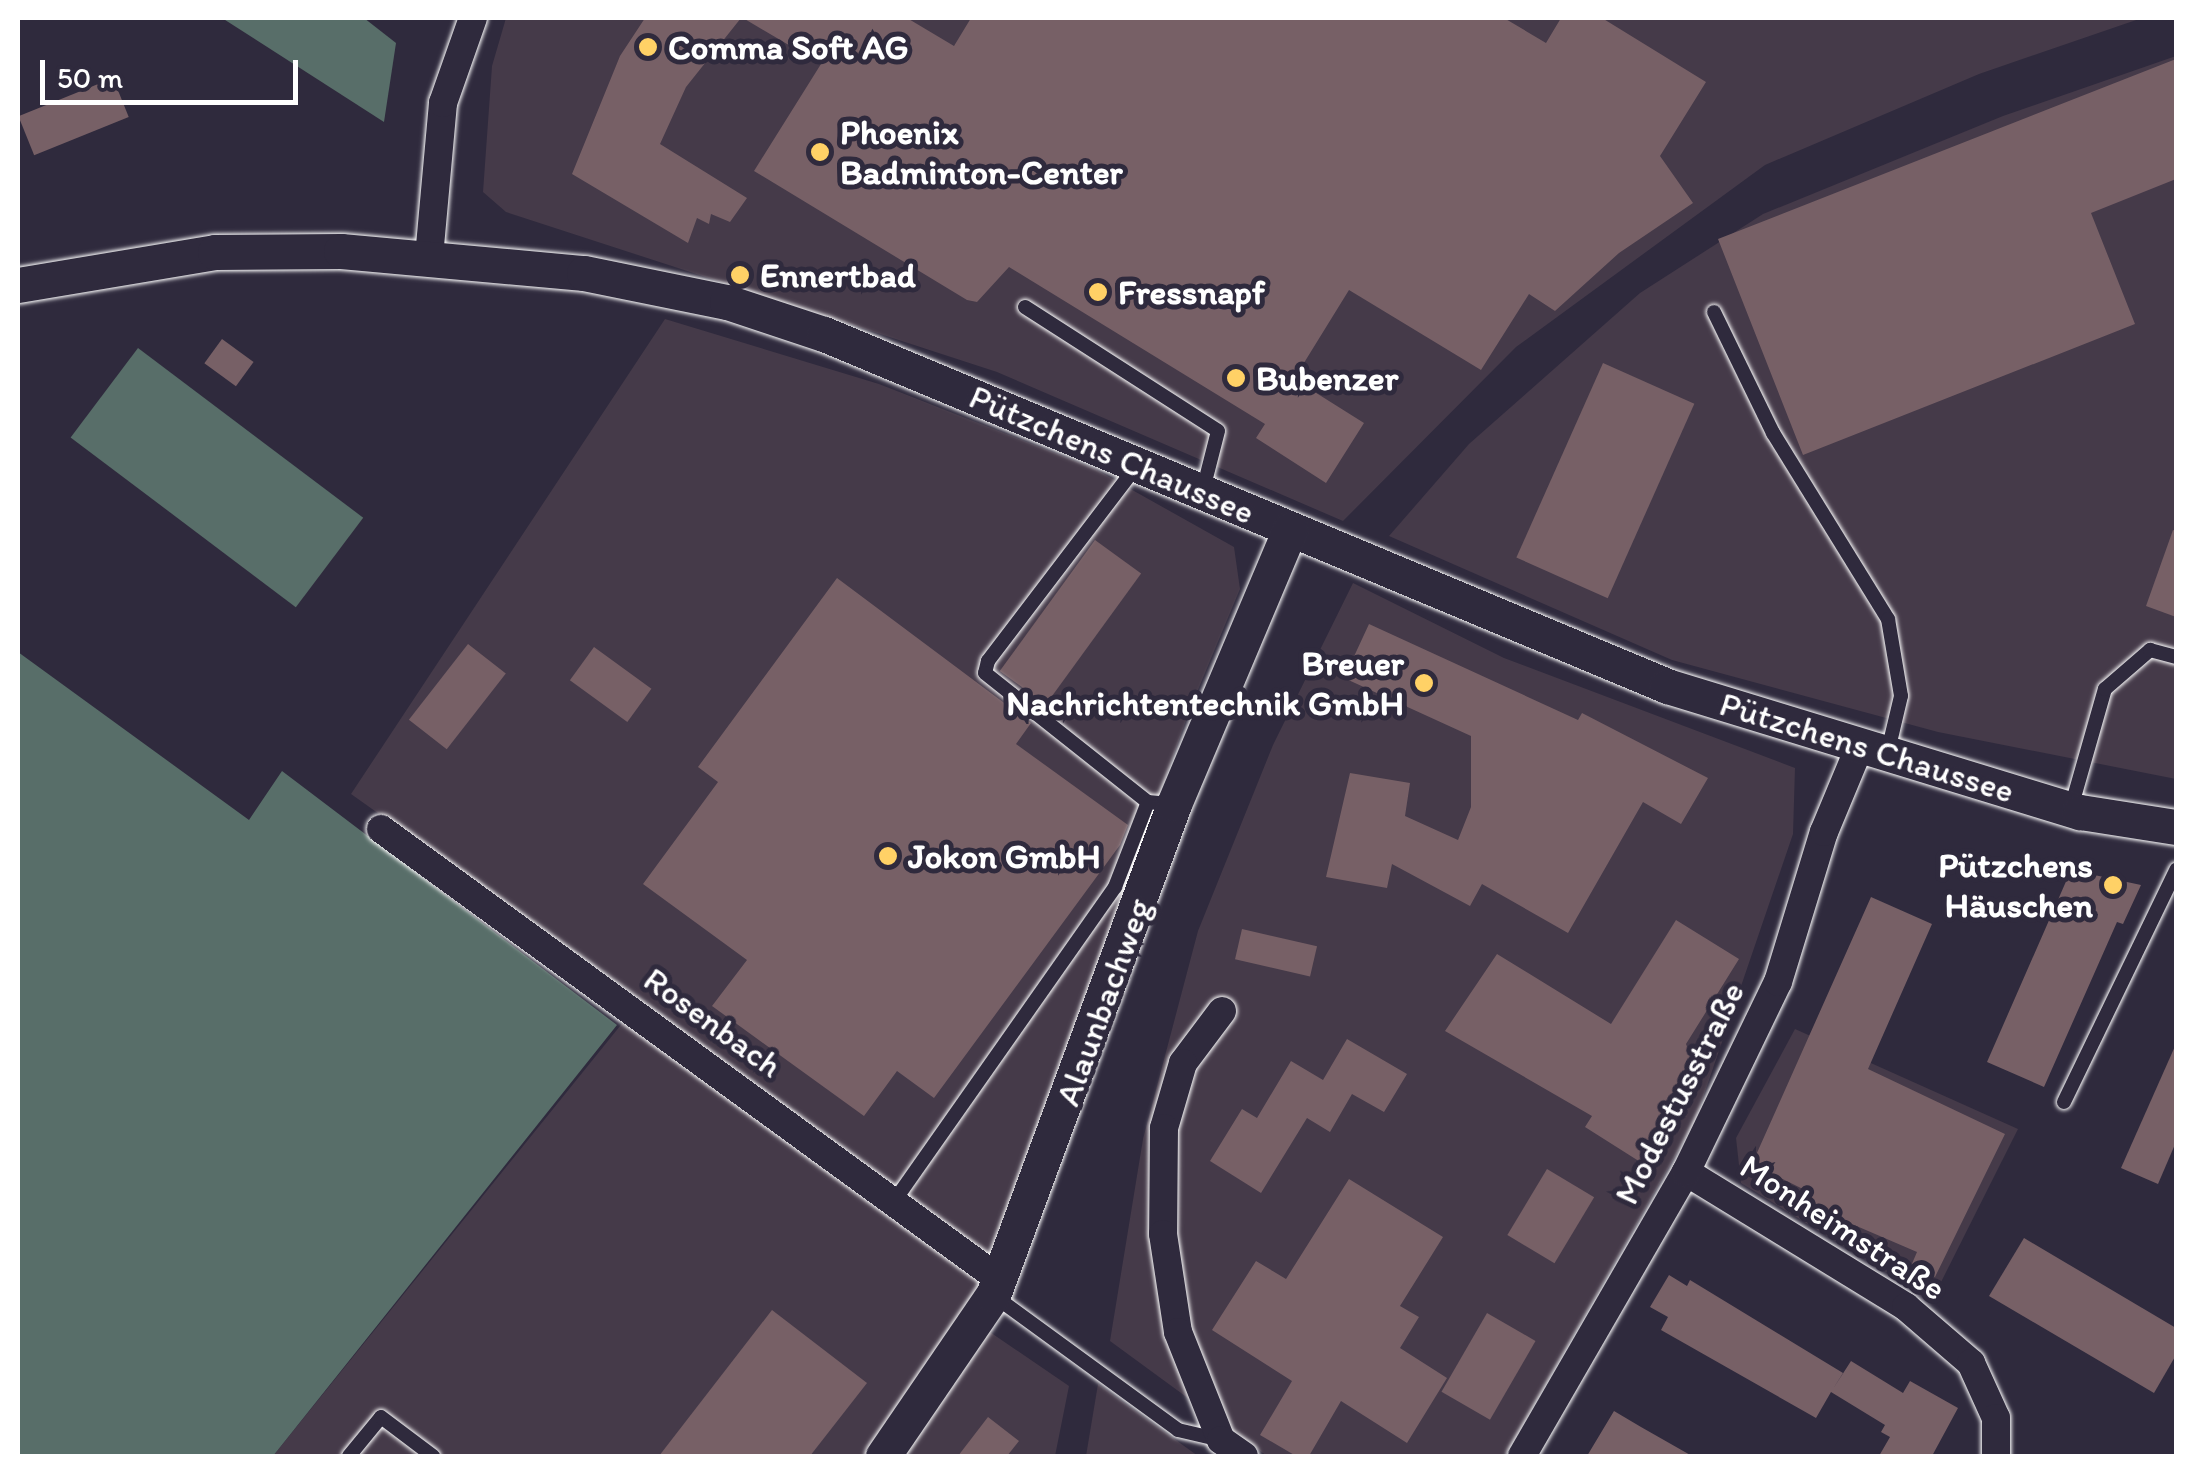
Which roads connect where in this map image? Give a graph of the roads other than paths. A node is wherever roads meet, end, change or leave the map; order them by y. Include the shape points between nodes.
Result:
1 (473, 18) edge
2 (429, 257) junction
3 (18, 284) edge
4 (1025, 307) dead end
5 (1714, 312) dead end
6 (1138, 464) junction
7 (1203, 491) junction
8 (1290, 530) junction
9 (2176, 657) edge
10 (1874, 748) junction
11 (1161, 803) junction
12 (2071, 809) junction
13 (2176, 827) edge
14 (381, 829) dead end
15 (2176, 870) edge
16 (1222, 1011) dead end
17 (2064, 1102) dead end
18 (1686, 1172) junction
19 (895, 1200) junction
20 (996, 1287) junction
21 (1221, 1440) junction
22 (349, 1456) edge
23 (433, 1456) edge
24 (883, 1456) edge
25 (1244, 1456) edge
26 (1522, 1456) edge
27 (1996, 1456) edge

1 - 2 street via 443,103
2 - 3 street, Pützchens Chaussee via 215,252
2 - 6 street, Pützchens Chaussee via 584,273 728,302 824,334
4 - 7 lane via 1218,431
5 - 10 lane via 1773,433 1888,619 1901,696
6 - 7 street, Pützchens Chaussee
6 - 11 lane via 988,661 986,673
7 - 8 street, Pützchens Chaussee
8 - 10 street, Pützchens Chaussee via 1667,686
8 - 11 street, Alaunbachweg
9 - 12 lane via 2150,650 2104,689
10 - 12 street, Pützchens Chaussee
10 - 18 street, Modestusstraße via 1824,832 1778,982
11 - 19 lane via 1115,887
11 - 20 street, Alaunbachweg
12 - 13 street, Pützchens Chaussee
14 - 19 street, Rosenbach
15 - 17 lane
16 - 21 street via 1183,1063 1164,1128 1163,1234 1178,1332
18 - 26 street, Modestusstraße
18 - 27 street, Monheimstraße via 1906,1307 1971,1363 1996,1418
19 - 20 street, Rosenbach
20 - 21 lane, Rosenbach via 1178,1430
20 - 24 street, Alaunbachweg
21 - 25 street, Rosenbach
22 - 23 lane via 381,1418

